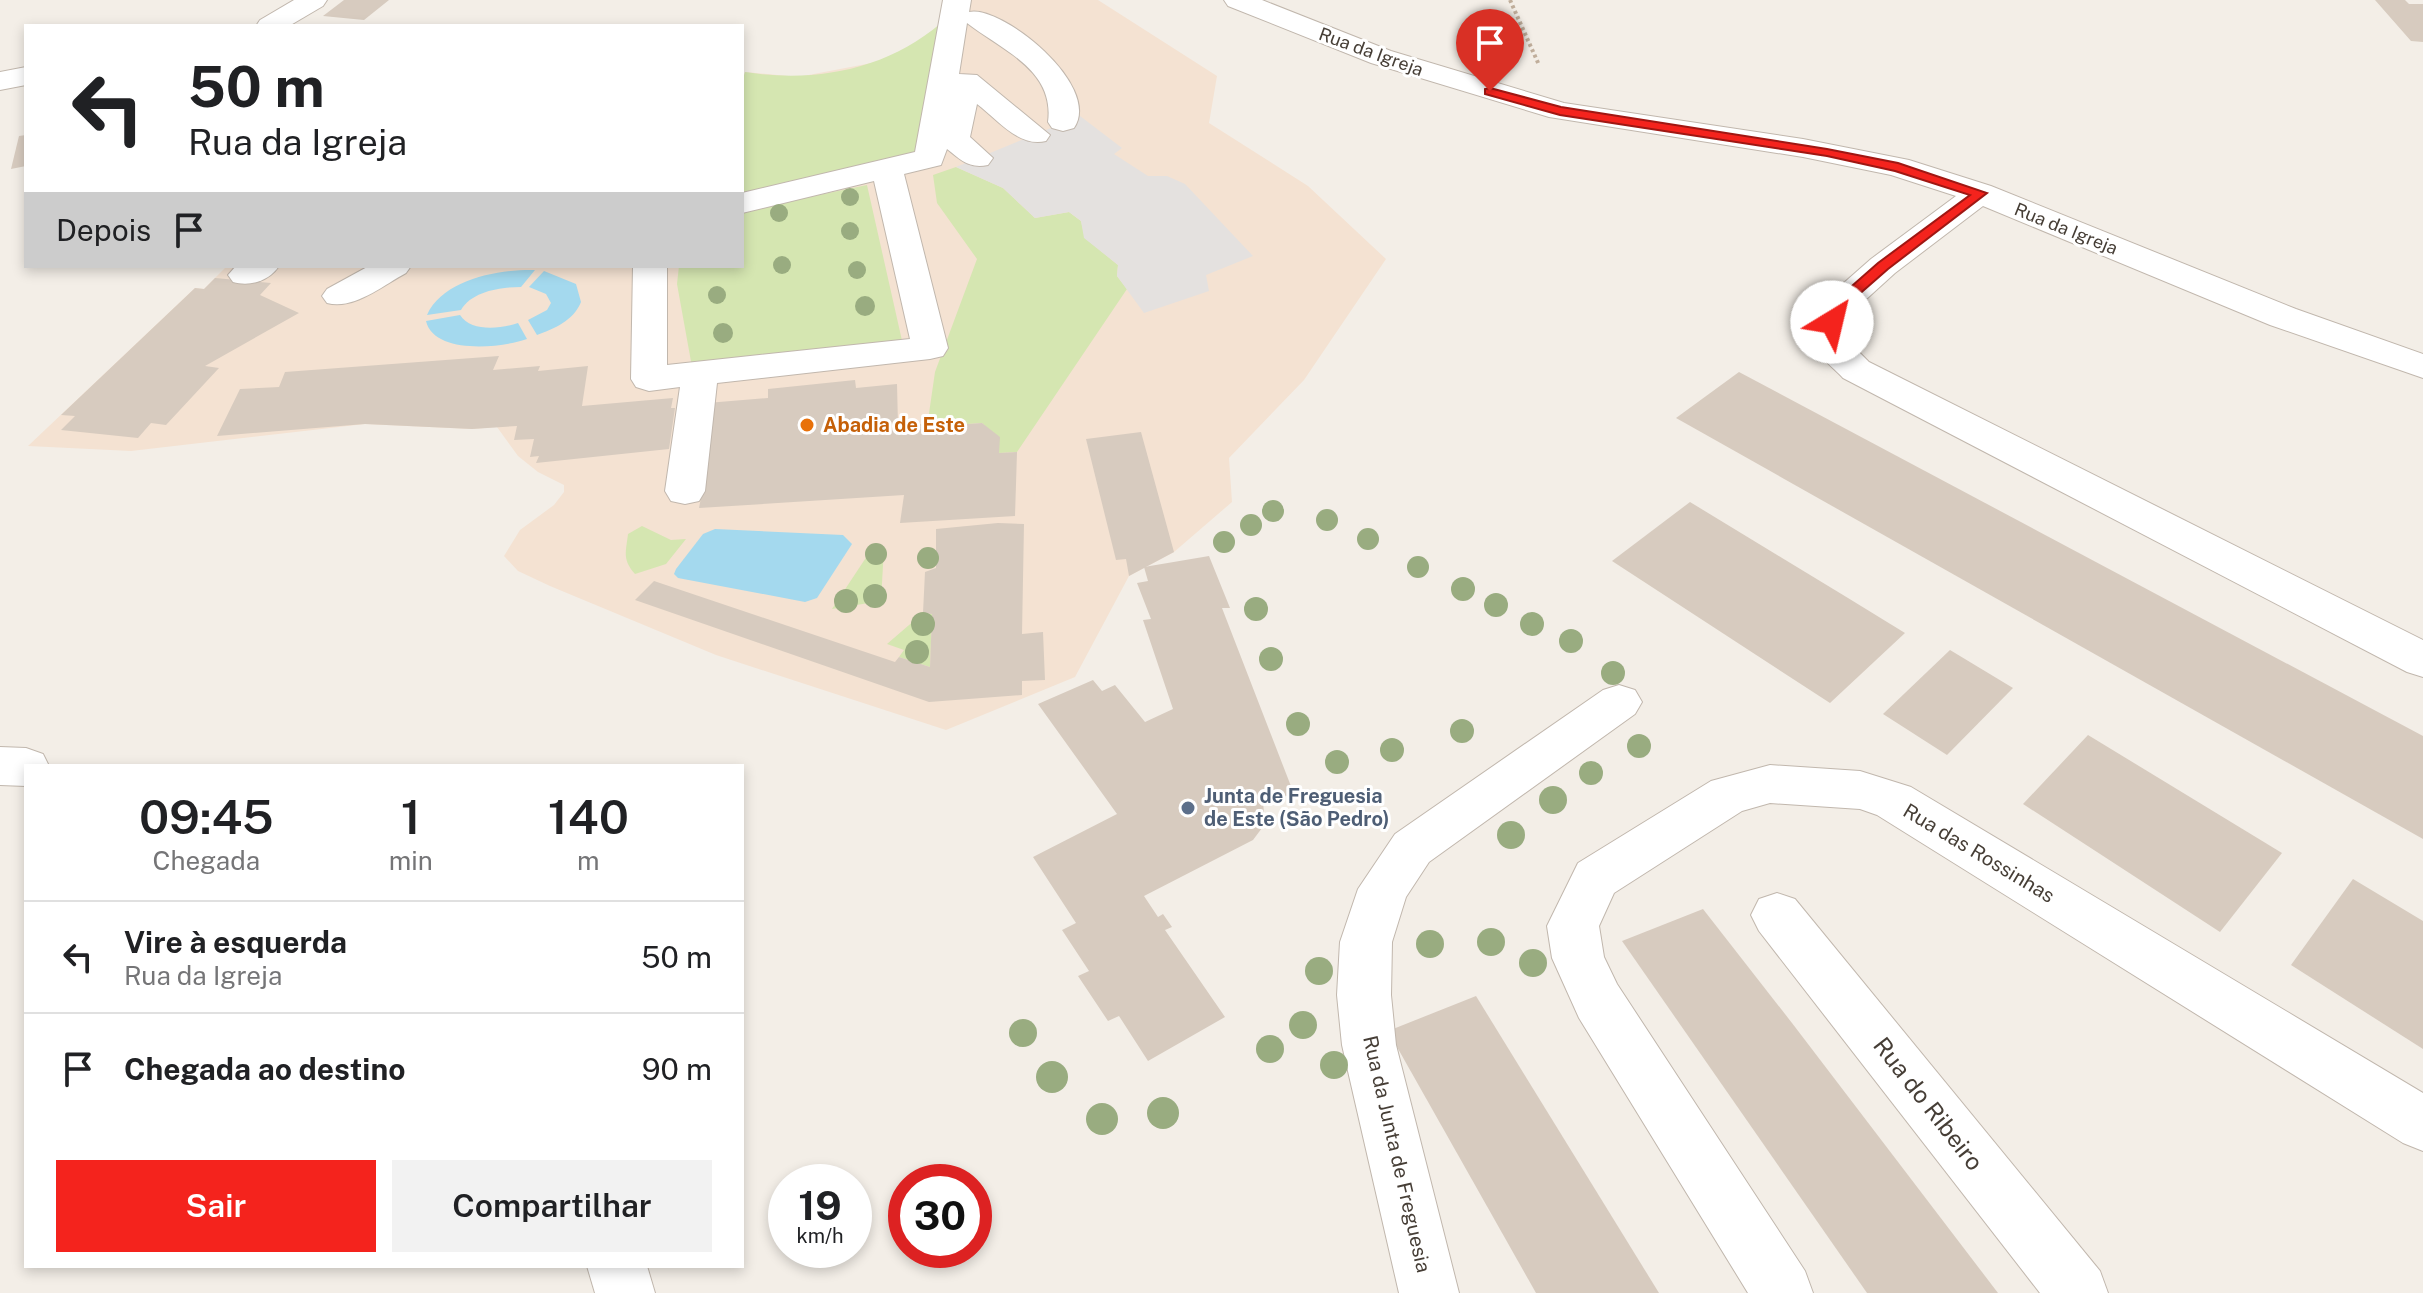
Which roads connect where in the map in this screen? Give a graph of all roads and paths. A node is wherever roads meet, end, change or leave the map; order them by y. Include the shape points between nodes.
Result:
1 (313, 0) edge
2 (1238, 0) edge
3 (1510, 0) edge
4 (972, 6) edge
5 (273, 24) edge
6 (24, 76) edge
7 (0, 81) edge
8 (967, 81) junction
9 (1560, 111) junction
10 (1063, 122) dead end
11 (1035, 135) dead end
12 (977, 158) dead end
13 (887, 169) junction
14 (1980, 193) junction
15 (744, 203) edge
16 (390, 268) edge
17 (650, 268) edge
18 (339, 296) dead end
19 (2423, 367) edge
20 (700, 373) junction
21 (685, 491) dead end
22 (2423, 660) edge
23 (1619, 702) dead end
24 (0, 766) edge
25 (24, 767) edge
26 (1777, 915) dead end
27 (2423, 1124) edge
28 (618, 1268) edge
29 (625, 1293) edge
30 (1429, 1293) edge
31 (1783, 1293) edge
32 (2078, 1293) edge

1 - 5 street
2 - 9 street, Rua da Igreja via 1381,57
3 - 9 path
4 - 8 street
4 - 10 street via 1050,74 1064,94
4 - 13 street via 930,158
6 - 7 street
8 - 11 street
8 - 12 street via 954,139
9 - 14 street, Rua da Igreja via 1803,148 1898,167
13 - 15 street
13 - 20 street via 930,348
14 - 19 street, Rua da Igreja via 2283,317
14 - 22 street via 1833,310 1836,350 1856,370
16 - 18 street
17 - 20 street via 649,379
20 - 21 street
23 - 30 street, Rua da Junta de Freguesia via 1412,848 1383,889 1366,942 1369,1045
24 - 25 street
26 - 32 street, Rua do Ribeiro
27 - 31 street, Rua das Rossinhas via 1894,801 1860,790 1770,784 1728,795 1596,878 1573,926 1578,958 1598,1001
28 - 29 street

